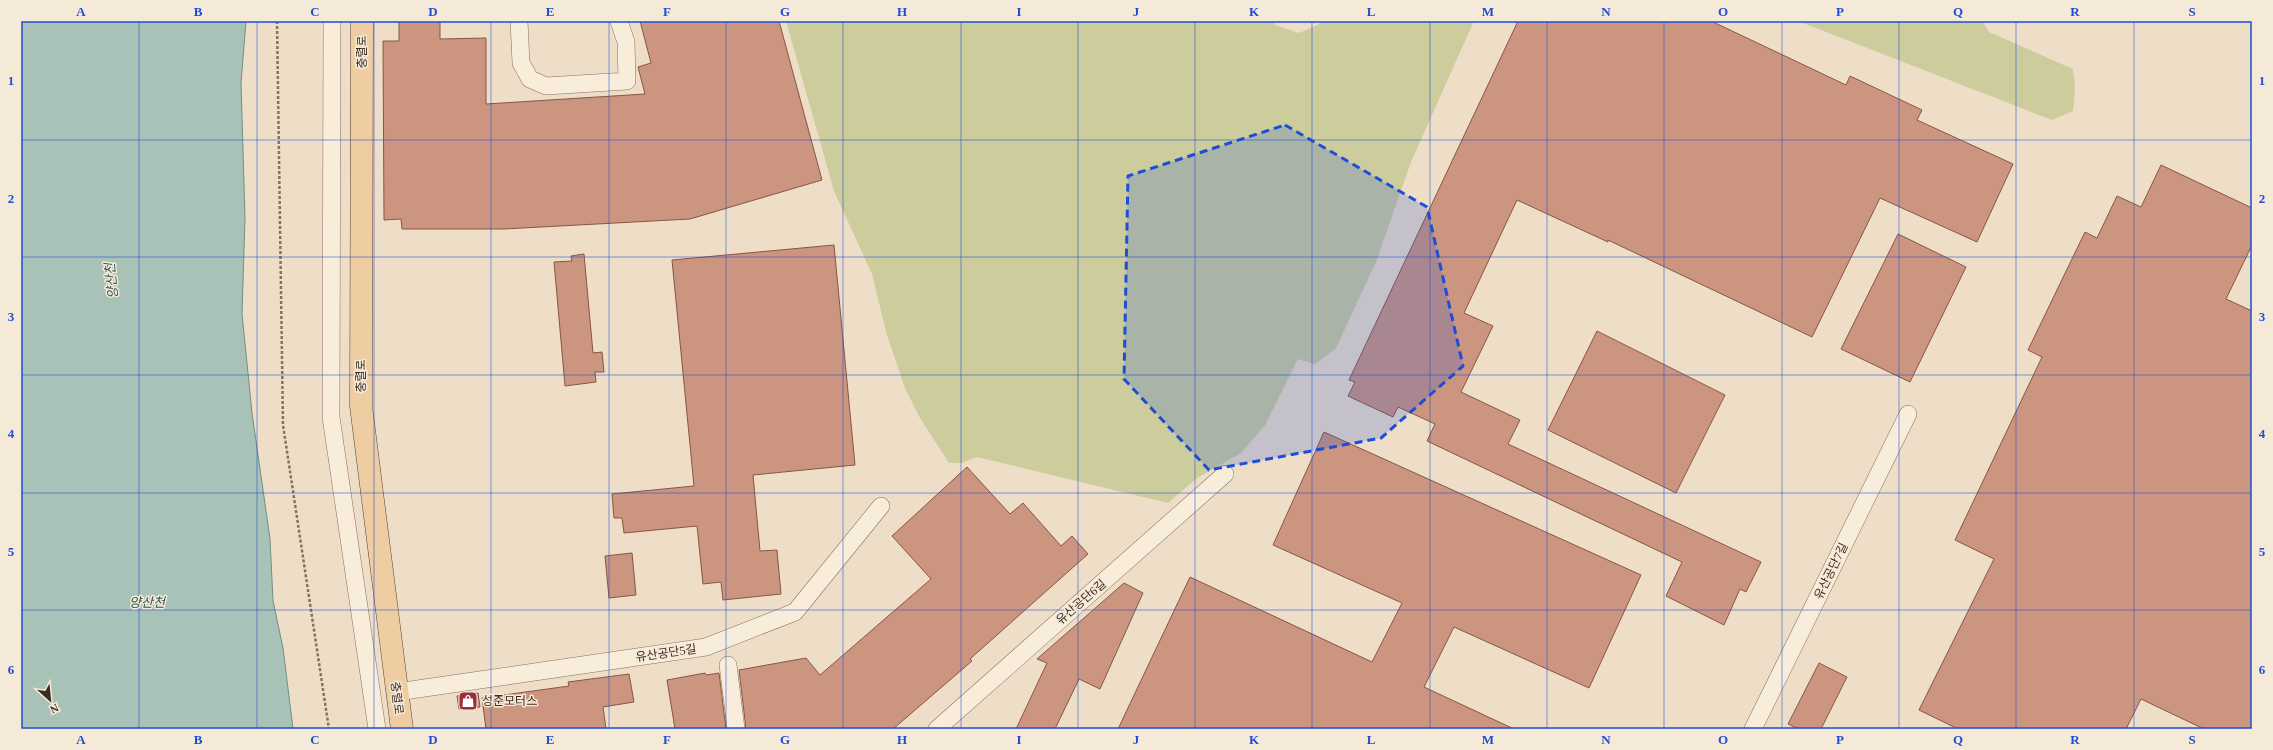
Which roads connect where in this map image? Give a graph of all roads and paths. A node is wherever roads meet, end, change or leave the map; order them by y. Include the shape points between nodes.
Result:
1 (277, 21) edge
2 (332, 21) edge
3 (362, 21) edge
4 (520, 21) edge
5 (619, 21) edge
6 (1908, 414) dead end
7 (1225, 474) dead end
8 (881, 506) dead end
9 (728, 665) dead end
10 (397, 692) junction
11 (329, 729) edge
12 (377, 729) edge
13 (402, 729) edge
14 (736, 729) edge
15 (937, 729) edge
16 (1753, 729) edge

1 - 11 path via 283,425
2 - 12 street via 331,417
3 - 10 main road, 충렬로 via 361,406
4 - 5 street via 521,63 530,80 546,86 627,81 626,42
6 - 16 street, 유산공단7길
7 - 15 street, 유산공단6길
8 - 10 street, 유산공단5길 via 795,612 706,647
9 - 14 street
10 - 13 main road, 충렬로

